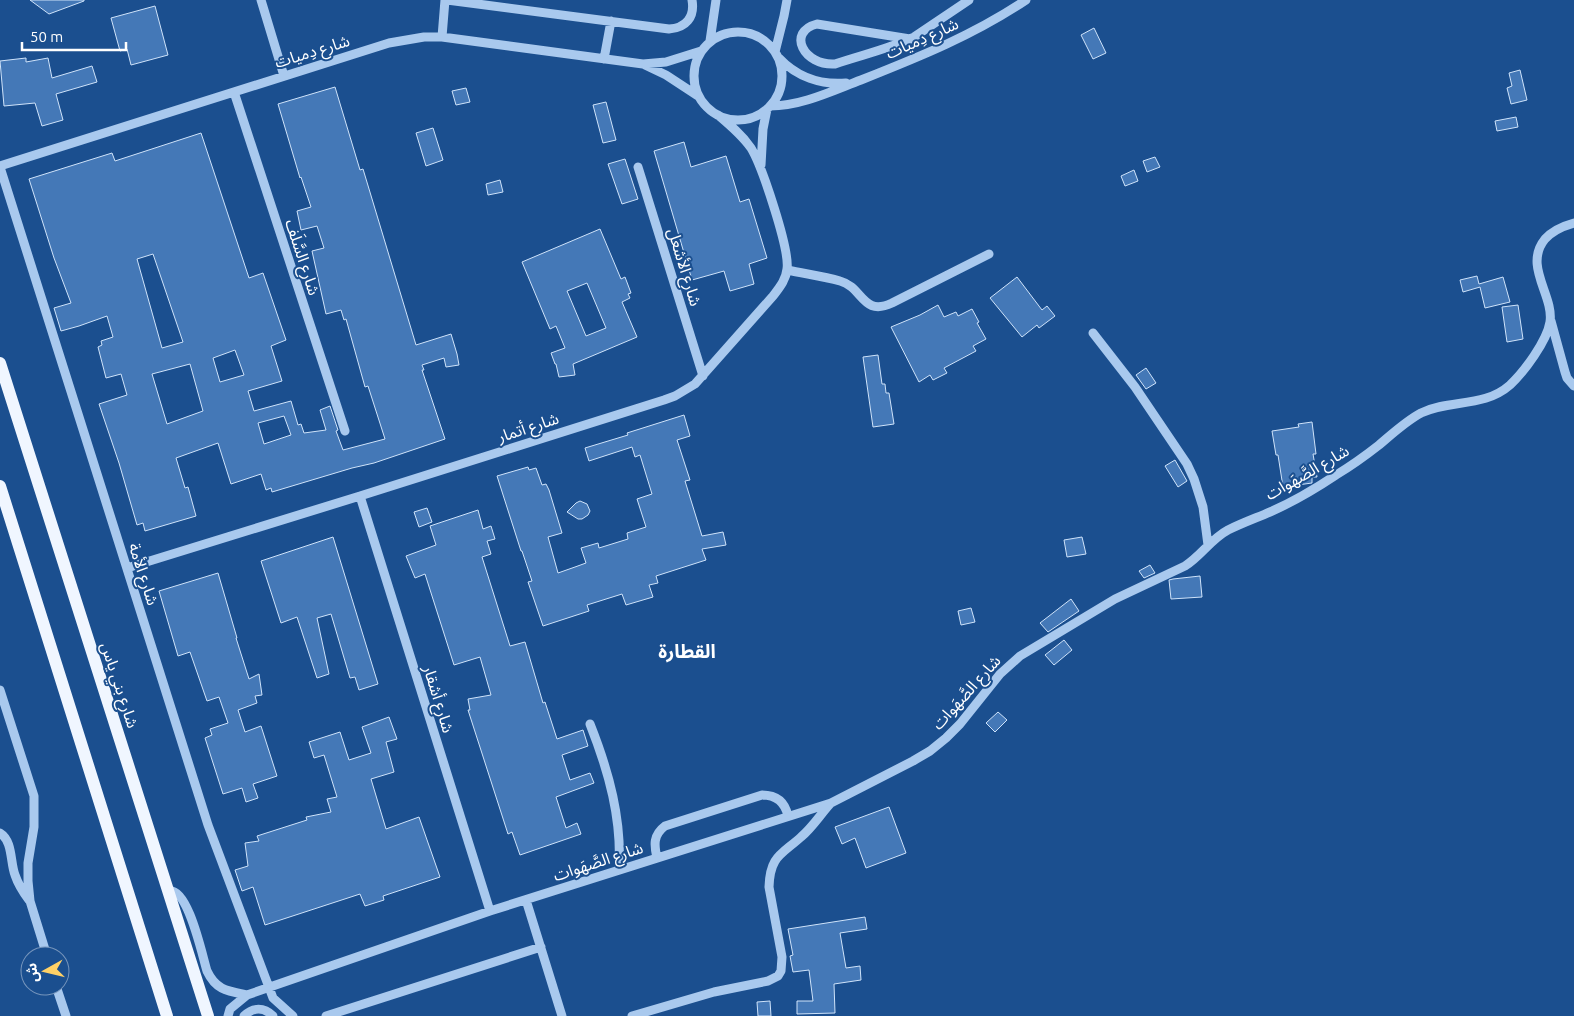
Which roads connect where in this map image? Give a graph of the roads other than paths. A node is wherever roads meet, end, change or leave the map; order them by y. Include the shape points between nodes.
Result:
1 (261, 0) edge
2 (446, 0) edge
3 (692, 0) edge
4 (716, 0) edge
5 (787, 0) edge
6 (969, 0) edge
7 (1026, 0) edge
8 (611, 21) junction
9 (442, 37) junction
10 (910, 39) junction
11 (710, 41) junction
12 (701, 51) junction
13 (776, 54) junction
14 (604, 59) junction
15 (643, 64) junction
16 (284, 76) junction
17 (854, 83) junction
18 (234, 92) junction
19 (698, 96) junction
20 (768, 108) junction
21 (718, 116) junction
22 (0, 166) edge
23 (638, 166) dead end
24 (761, 170) junction
25 (1574, 223) edge
26 (989, 254) dead end
27 (787, 270) junction
28 (1551, 321) junction
29 (1093, 333) dead end
30 (0, 363) edge
31 (703, 376) junction
32 (1574, 386) edge
33 (345, 431) dead end
34 (0, 486) edge
35 (360, 496) junction
36 (1208, 545) junction
37 (126, 568) junction
38 (0, 690) edge
39 (590, 724) dead end
40 (831, 803) junction
41 (788, 816) junction
42 (0, 833) edge
43 (657, 858) junction
44 (619, 870) junction
45 (168, 891) junction
46 (526, 900) junction
47 (30, 901) junction
48 (490, 911) junction
49 (44, 946) edge
50 (541, 947) junction
51 (269, 988) junction
52 (247, 995) junction
53 (59, 996) edge
54 (66, 1016) edge
55 (167, 1016) edge
56 (208, 1016) edge
57 (228, 1016) edge
58 (244, 1016) edge
59 (274, 1016) edge
60 (293, 1016) edge
61 (326, 1016) edge
62 (562, 1016) edge
63 (632, 1016) edge

1 - 16 street
2 - 8 street
2 - 9 street
3 - 8 street via 690,19 675,29
4 - 11 street
5 - 13 street
6 - 10 street
7 - 17 street, شارع دِميات via 941,48
8 - 14 street
9 - 14 street, شارع دِميات
9 - 16 street, شارع دِميات via 389,43
10 - 10 street via 817,24 803,32 801,44 810,58 834,64
11 - 12 street
11 - 13 street via 720,35 745,32 767,43
12 - 15 street, شارع دِميات via 666,62
12 - 19 street via 695,65 694,81
13 - 17 street, شارع دِميات via 786,65 811,79 825,83
13 - 20 street via 782,82 778,95
14 - 15 street, شارع دِميات
15 - 19 street, شارع دِميات
16 - 18 street, شارع دِميات
17 - 20 street, شارع دِميات via 792,104
18 - 22 street, شارع دِميات
18 - 33 street, شارع السَّلَف
19 - 21 street
20 - 21 street via 744,120
20 - 24 street
21 - 24 street via 744,139
22 - 37 street, شارع الأمة
23 - 31 street, شارع الأشعل
24 - 27 street via 784,241
25 - 28 street via 1547,237 1537,255
26 - 27 street via 878,307 864,302 842,281
27 - 31 street, شارع أتمار via 782,285
28 - 32 street via 1564,372
28 - 36 street, شارع الصَّهَوات via 1533,356 1503,391 1484,400 1440,406 1420,414 1329,480 1227,530
29 - 36 street via 1135,387 1187,464 1203,507
30 - 45 main road, شارع بني ياس
31 - 35 street, شارع أتمار via 675,396
34 - 55 main road
35 - 37 street, شارع أتمار
35 - 48 street, شارع أشقار
36 - 40 street, شارع الصَّهَوات via 1185,566 1115,599 1020,656 1000,674 960,724 930,751
37 - 51 street, شارع الأمة via 208,825
38 - 47 street via 34,796 34,827 28,863
39 - 44 street via 614,800 620,834
40 - 41 street, شارع الصَّهَوات
40 - 63 street via 772,865 769,887 782,957 778,976
41 - 43 street, شارع الصَّهَوات
41 - 43 street via 779,799 762,795 665,826 654,841
42 - 47 street via 7,841 18,883
43 - 44 street, شارع الصَّهَوات
44 - 46 street, شارع الصَّهَوات
45 - 52 street via 176,892 189,909 210,978 223,989
45 - 56 main road, شارع بني ياس
46 - 48 street, شارع الصَّهَوات
46 - 50 street
47 - 49 street
48 - 51 street, شارع الصَّهَوات
50 - 61 street
50 - 62 street
51 - 52 street, شارع الصَّهَوات
51 - 60 street, شارع الأمة via 272,998
52 - 57 street, شارع الصَّهَوات via 230,1009
53 - 54 street
58 - 59 street via 260,1009

